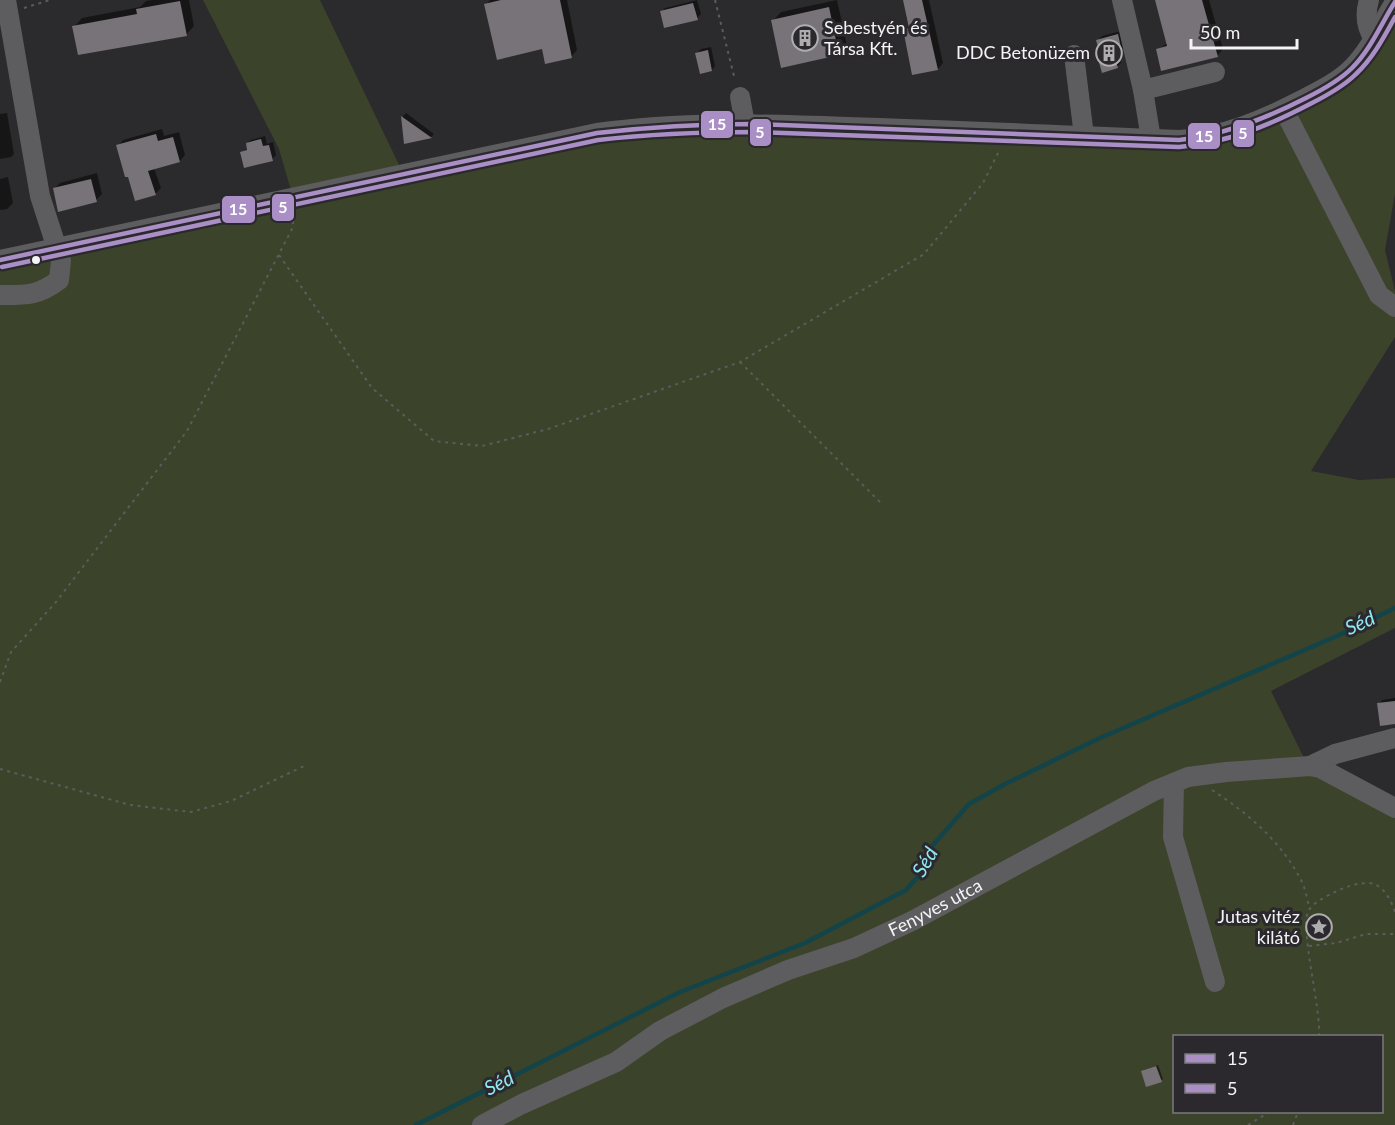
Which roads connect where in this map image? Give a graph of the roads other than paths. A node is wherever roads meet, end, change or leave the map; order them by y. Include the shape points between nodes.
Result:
1 (1122, 0) edge
2 (1369, 0) edge
3 (1395, 2) edge
4 (7, 6) edge
5 (1395, 17) edge
6 (1374, 38) junction
7 (1074, 55) dead end
8 (1215, 72) dead end
9 (1143, 90) junction
10 (740, 97) road end
11 (1284, 110) junction
12 (745, 124) junction
13 (1084, 136) junction
14 (1151, 139) junction
15 (57, 248) junction
16 (0, 260) edge
17 (0, 295) edge
18 (1395, 307) edge
19 (1395, 738) edge
20 (1310, 766) junction
21 (1181, 780) junction
22 (1395, 808) edge
23 (1215, 982) dead end
24 (482, 1125) edge

1 - 9 street
2 - 6 street via 1367,23
3 - 6 street
4 - 15 street via 40,196
5 - 6 street
6 - 11 street via 1357,63 1338,79
7 - 13 street
8 - 9 street
9 - 14 street
10 - 12 street
11 - 14 street via 1202,139
11 - 18 street via 1379,295
12 - 13 street
12 - 15 street via 641,126 597,133
13 - 14 street
15 - 16 street
15 - 17 street via 61,261 58,280 44,291
19 - 20 street via 1335,754
20 - 21 street, Fenyves utca via 1226,772
20 - 22 street, Fenyves utca via 1330,772
21 - 23 street via 1173,837
21 - 24 street, Fenyves utca via 912,921 854,948 723,998 660,1031 616,1062

